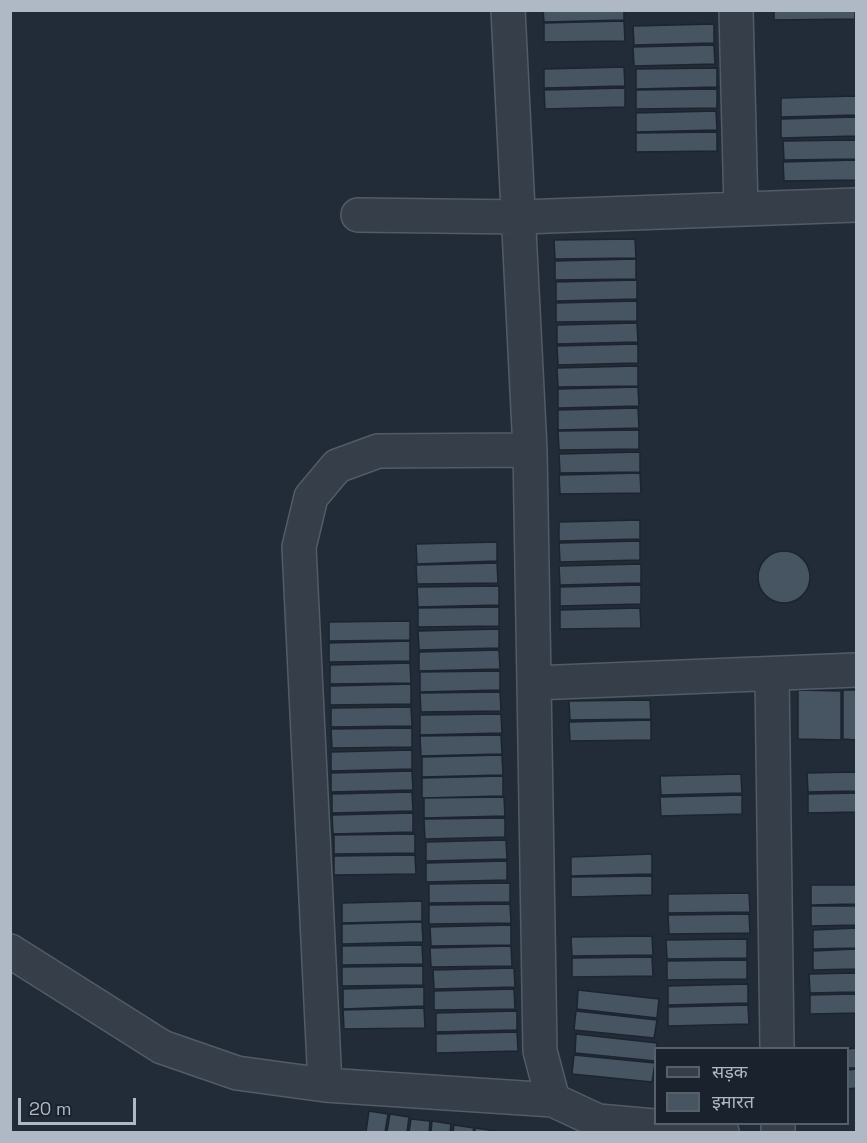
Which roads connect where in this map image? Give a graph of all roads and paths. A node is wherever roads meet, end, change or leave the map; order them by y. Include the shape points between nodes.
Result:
1 (508, 10) edge
2 (736, 10) edge
3 (856, 205) edge
4 (741, 209) junction
5 (358, 215) dead end
6 (520, 217) junction
7 (530, 450) junction
8 (856, 670) edge
9 (772, 674) junction
10 (534, 683) junction
11 (10, 951) edge
12 (777, 1047) edge
13 (325, 1085) junction
14 (553, 1100) junction
15 (722, 1132) edge

1 - 6 street
2 - 4 street
3 - 4 street
4 - 6 street
5 - 6 street
6 - 7 street
7 - 10 street
7 - 13 street via 378,451 337,466 311,497 299,548
8 - 9 street
9 - 10 street
9 - 12 street
10 - 14 street via 540,1051
11 - 13 street via 162,1047 237,1073
13 - 14 street
14 - 15 street via 598,1121

